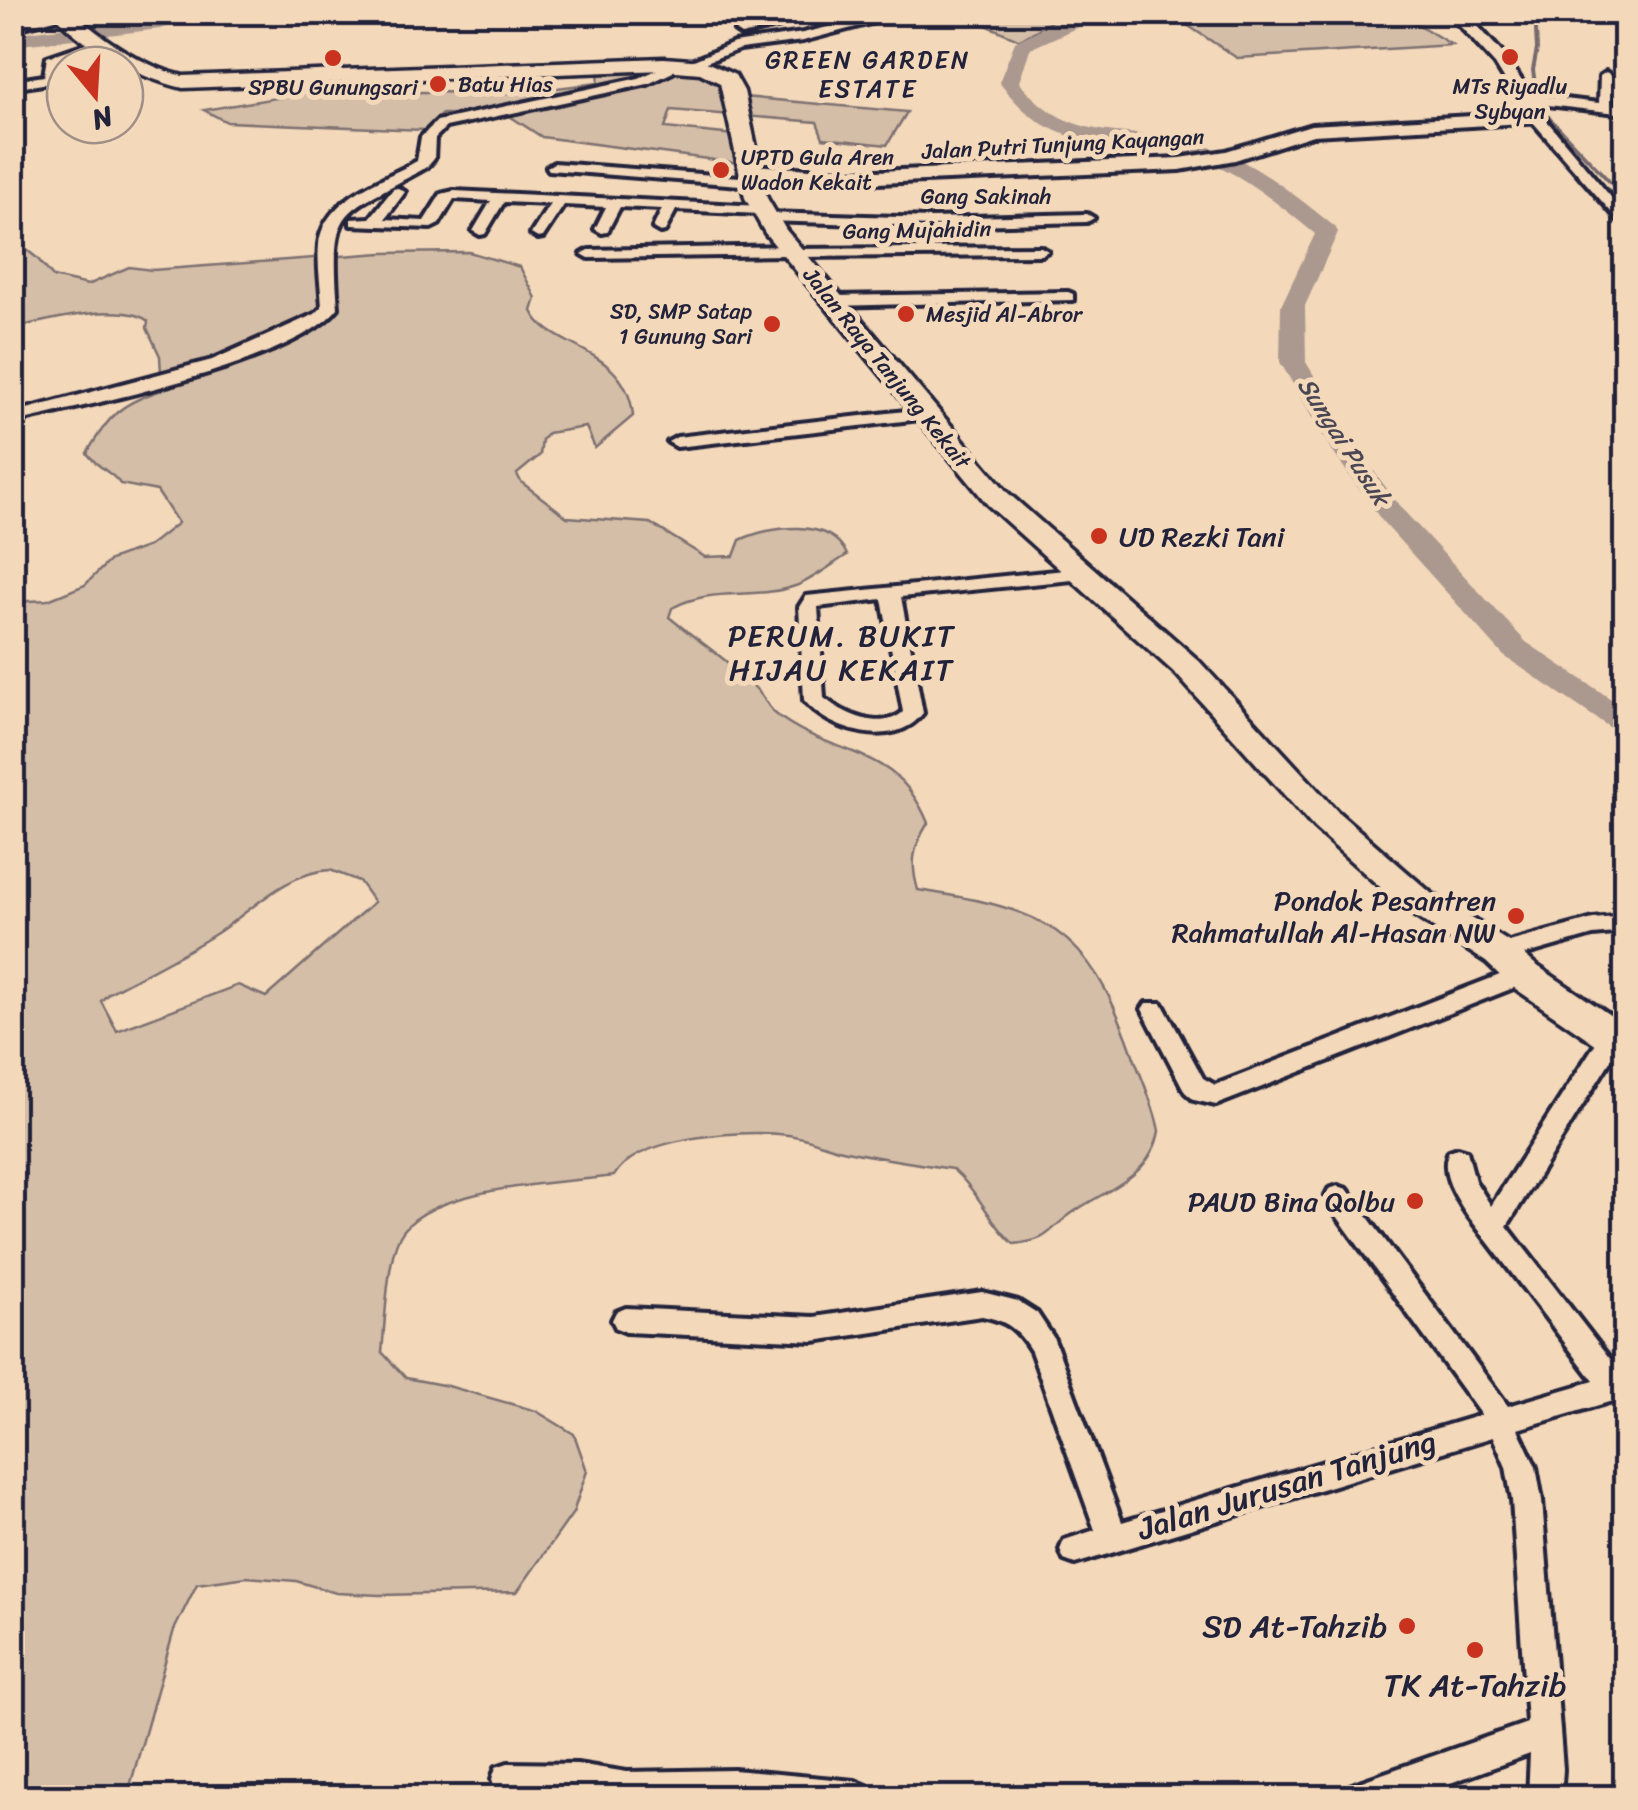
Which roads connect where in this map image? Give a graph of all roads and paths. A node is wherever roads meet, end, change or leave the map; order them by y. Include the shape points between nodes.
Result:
1 (792, 12) edge
2 (1456, 12) edge
3 (898, 14) edge
4 (78, 25) edge
5 (12, 26) edge
6 (664, 65) junction
7 (1606, 76) dead end
8 (12, 85) edge
9 (1531, 104) junction
10 (1605, 108) junction
11 (1626, 110) edge
12 (554, 167) dead end
13 (753, 176) junction
14 (398, 192) dead end
15 (500, 197) junction
16 (560, 200) junction
17 (615, 202) junction
18 (671, 205) junction
19 (725, 208) junction
20 (763, 213) junction
21 (1086, 218) dead end
22 (356, 222) dead end
23 (374, 223) junction
24 (1626, 225) edge
25 (660, 228) dead end
26 (602, 229) dead end
27 (714, 230) dead end
28 (480, 231) dead end
29 (538, 234) dead end
30 (792, 251) junction
31 (1041, 251) dead end
32 (589, 254) dead end
33 (1068, 297) dead end
34 (834, 301) junction
35 (923, 414) junction
36 (12, 418) edge
37 (676, 442) dead end
38 (1085, 574) junction
39 (891, 595) junction
40 (1626, 924) edge
41 (1499, 952) junction
42 (1524, 975) junction
43 (1154, 1009) dead end
44 (1619, 1043) edge
45 (1458, 1158) dead end
46 (1338, 1198) dead end
47 (1492, 1227) junction
48 (626, 1320) dead end
49 (1620, 1386) edge
50 (1500, 1421) junction
51 (1112, 1539) junction
52 (1075, 1550) dead end
53 (1544, 1733) junction
54 (508, 1779) dead end
55 (855, 1798) edge
56 (1362, 1798) edge
57 (1544, 1798) edge

1 - 6 street
2 - 9 street
3 - 6 street
4 - 5 street
4 - 6 main road, Jalan Raya Tanjung Kekait via 161,77 192,82
4 - 8 street via 52,60 50,79
6 - 13 main road, Jalan Raya Tanjung Kekait via 728,79
6 - 36 street via 669,69 643,81 442,124 428,137 422,164 370,192 332,225 330,308 320,318 194,375
7 - 10 street
9 - 10 street
9 - 13 street, Jalan Putri Tunjung Kayangan via 1303,132 1201,161 854,178
9 - 24 street
10 - 11 street
12 - 13 street
13 - 20 main road, Jalan Raya Tanjung Kekait
14 - 23 street
15 - 16 street, Gang Sakinah
15 - 23 street, Gang Sakinah via 446,197 434,221 422,226
15 - 28 street
16 - 17 street, Gang Sakinah
16 - 29 street
17 - 18 street, Gang Sakinah
17 - 26 street
18 - 19 street, Gang Sakinah
18 - 25 street
19 - 20 street, Gang Sakinah
19 - 27 street
20 - 21 street, Gang Sakinah via 930,222
20 - 30 main road, Jalan Raya Tanjung Kekait
22 - 23 street
30 - 31 street, Gang Mujahidin
30 - 32 street, Gang Mujahidin
30 - 34 main road, Jalan Raya Tanjung Kekait
33 - 34 street
34 - 35 main road, Jalan Raya Tanjung Kekait
35 - 37 street
35 - 38 main road, Jalan Raya Tanjung Kekait via 998,499
38 - 39 street
38 - 41 main road, Jalan Raya Tanjung Kekait via 1188,668 1326,820 1418,902
39 - 39 street via 824,597 808,607 814,700 858,724 902,723 912,715
40 - 41 street
41 - 42 main road, Jalan Raya Tanjung Kekait
42 - 43 street via 1216,1095 1194,1085
42 - 44 main road, Jalan Raya Tanjung Kekait
44 - 47 street
45 - 47 street via 1462,1183
46 - 50 street
47 - 49 street
48 - 51 street via 814,1328 955,1305 1008,1309 1027,1321 1043,1346
49 - 50 street, Jalan Jurusan Tanjung
50 - 51 street, Jalan Jurusan Tanjung
50 - 53 street via 1525,1483
51 - 52 street, Jalan Jurusan Tanjung
53 - 56 street
53 - 57 street
54 - 55 street via 627,1788 734,1786

